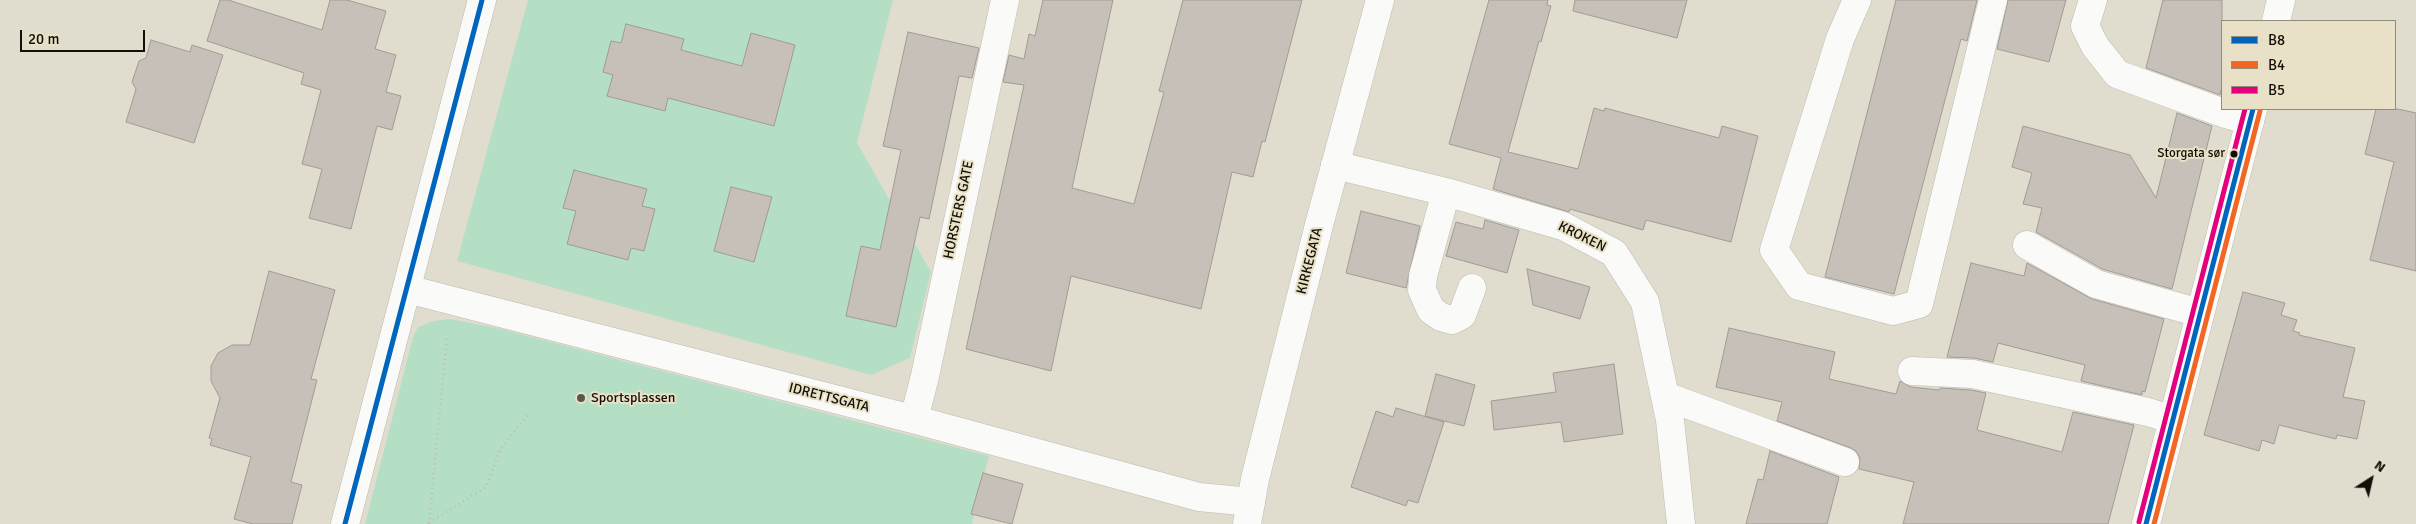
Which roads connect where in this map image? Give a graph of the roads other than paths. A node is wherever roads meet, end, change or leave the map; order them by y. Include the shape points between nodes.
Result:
1 (482, 0) edge
2 (1005, 0) edge
3 (1380, 0) edge
4 (1857, 0) edge
5 (1993, 0) edge
6 (2093, 0) edge
7 (2281, 0) edge
8 (2276, 20) edge
9 (2252, 115) edge
10 (1335, 165) junction
11 (1446, 192) junction
12 (2027, 244) dead end
13 (407, 288) junction
14 (1472, 288) dead end
15 (2200, 313) junction
16 (1912, 371) dead end
17 (1664, 396) junction
18 (914, 420) junction
19 (2172, 420) junction
20 (1845, 462) dead end
21 (1249, 513) edge
22 (345, 524) edge
23 (1681, 524) edge
24 (2146, 524) edge

1 - 13 street
2 - 18 street, HORSTERS GATE
3 - 10 street, KIRKEGATA
4 - 5 street via 1840,39 1774,250 1799,286 1893,311 1919,304
6 - 9 street via 2085,26 2095,46 2117,74 2226,114
7 - 8 street
9 - 15 street
10 - 11 street, KROKEN
10 - 21 street, KIRKEGATA
11 - 14 street via 1422,290 1431,310 1452,320 1462,315
11 - 17 street, KROKEN via 1563,226 1614,253 1645,302
12 - 15 street via 2096,284
13 - 18 street, IDRETTSGATA
13 - 22 street
15 - 19 street
16 - 19 street via 1973,374
17 - 20 street
17 - 23 street, KROKEN via 1670,420
18 - 21 street, IDRETTSGATA
19 - 24 street

